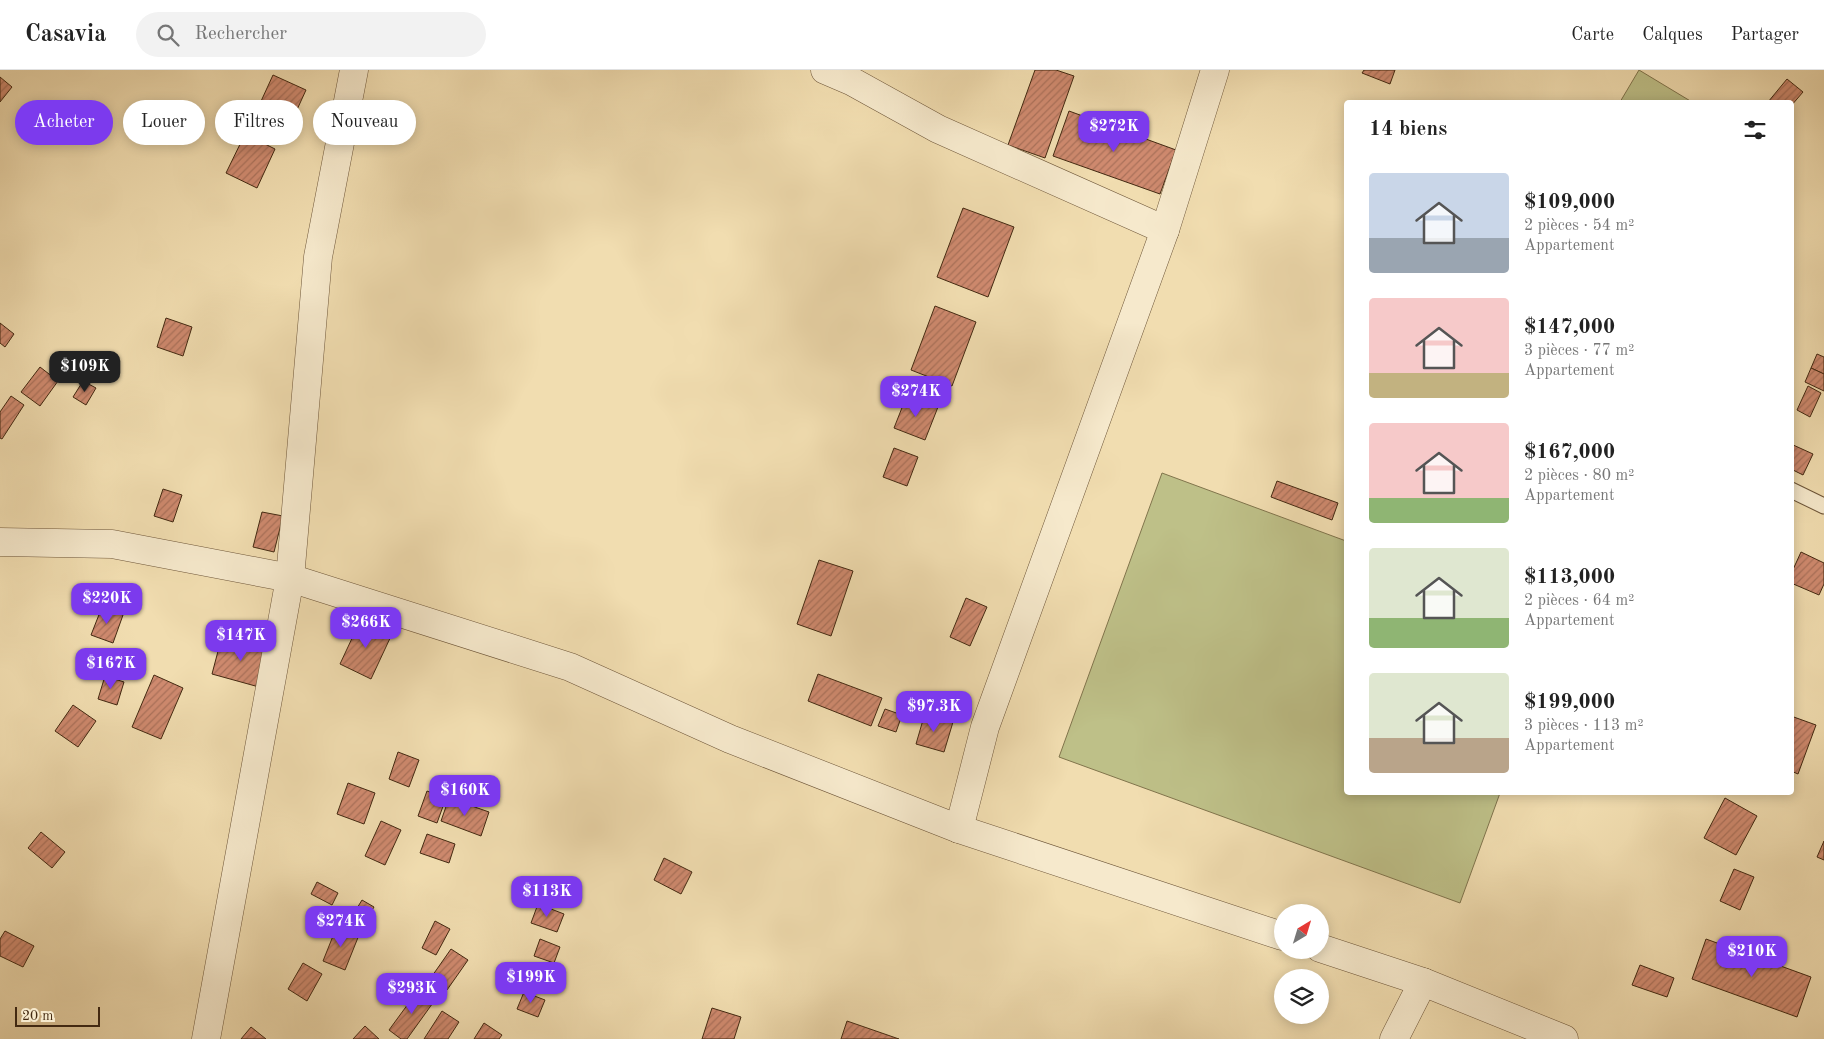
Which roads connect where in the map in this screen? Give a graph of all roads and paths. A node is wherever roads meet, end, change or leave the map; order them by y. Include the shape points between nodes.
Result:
1 (354, 70) edge
2 (825, 70) edge
3 (1215, 70) edge
4 (1165, 230) junction
5 (1794, 491) edge
6 (1824, 506) edge
7 (0, 542) edge
8 (290, 578) junction
9 (959, 828) junction
10 (1274, 933) edge
11 (1329, 951) edge
12 (1423, 982) junction
13 (206, 1039) edge
14 (1394, 1039) edge
15 (1564, 1039) edge

1 - 8 street via 318,257
2 - 4 street via 853,82 938,130
3 - 4 street
4 - 9 street via 985,727
5 - 6 lane
7 - 8 street via 112,544
8 - 9 street via 570,667 730,739
8 - 13 street
9 - 10 street
11 - 12 street
12 - 14 street
12 - 15 street

